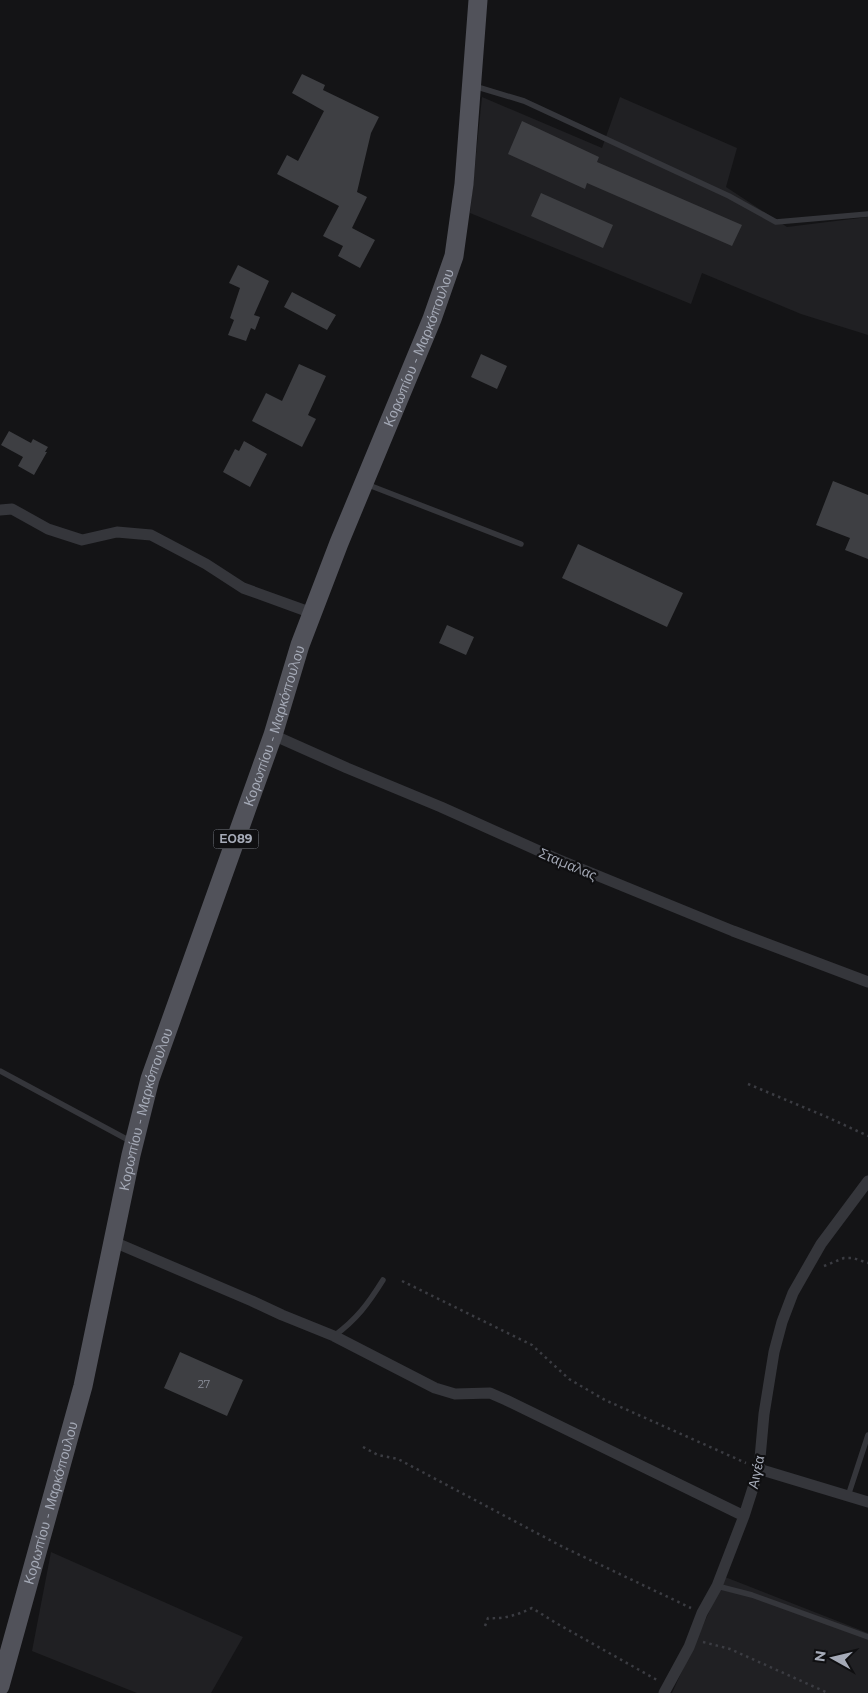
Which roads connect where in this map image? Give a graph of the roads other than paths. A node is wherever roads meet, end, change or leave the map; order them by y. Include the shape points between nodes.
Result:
1 (478, 0) edge
2 (472, 85) junction
3 (868, 214) edge
4 (363, 482) junction
5 (0, 510) edge
6 (520, 544) dead end
7 (312, 613) junction
8 (273, 735) junction
9 (868, 982) edge
10 (0, 1071) edge
11 (134, 1142) junction
12 (868, 1181) edge
13 (114, 1242) junction
14 (384, 1280) dead end
15 (334, 1336) junction
16 (868, 1435) edge
17 (759, 1470) junction
18 (848, 1496) junction
19 (868, 1502) edge
20 (744, 1516) junction
21 (717, 1586) junction
22 (868, 1637) edge
23 (0, 1686) edge
24 (665, 1689) edge

1 - 2 main road, Κορωπίου - Μαρκόπουλου / ΕΟ89
2 - 3 lane via 524,101 729,196 776,222
2 - 4 main road, Κορωπίου - Μαρκόπουλου / ΕΟ89 via 454,256 432,319
4 - 6 lane
4 - 7 main road, Κορωπίου - Μαρκόπουλου / ΕΟ89
5 - 7 street via 12,509 48,529 82,540 117,532 151,535 243,588
7 - 8 main road, Κορωπίου - Μαρκόπουλου / ΕΟ89
8 - 9 street, Σταμαλας via 557,859
8 - 11 main road, Κορωπίου - Μαρκόπουλου / ΕΟ89 via 150,1079
10 - 11 lane
11 - 13 main road, Κορωπίου - Μαρκόπουλου / ΕΟ89
12 - 17 street, Αιγέα via 821,1244 792,1293 774,1352
13 - 15 street
13 - 23 main road, Κορωπίου - Μαρκόπουλου / ΕΟ89 via 83,1386
14 - 15 lane via 366,1308
15 - 20 street via 435,1388 455,1394 490,1393 506,1400
16 - 18 lane
17 - 18 street
17 - 20 street, Αιγέα
18 - 19 street
20 - 21 street, Αιγέα
21 - 22 lane via 752,1595
21 - 24 street, Αιγέα

